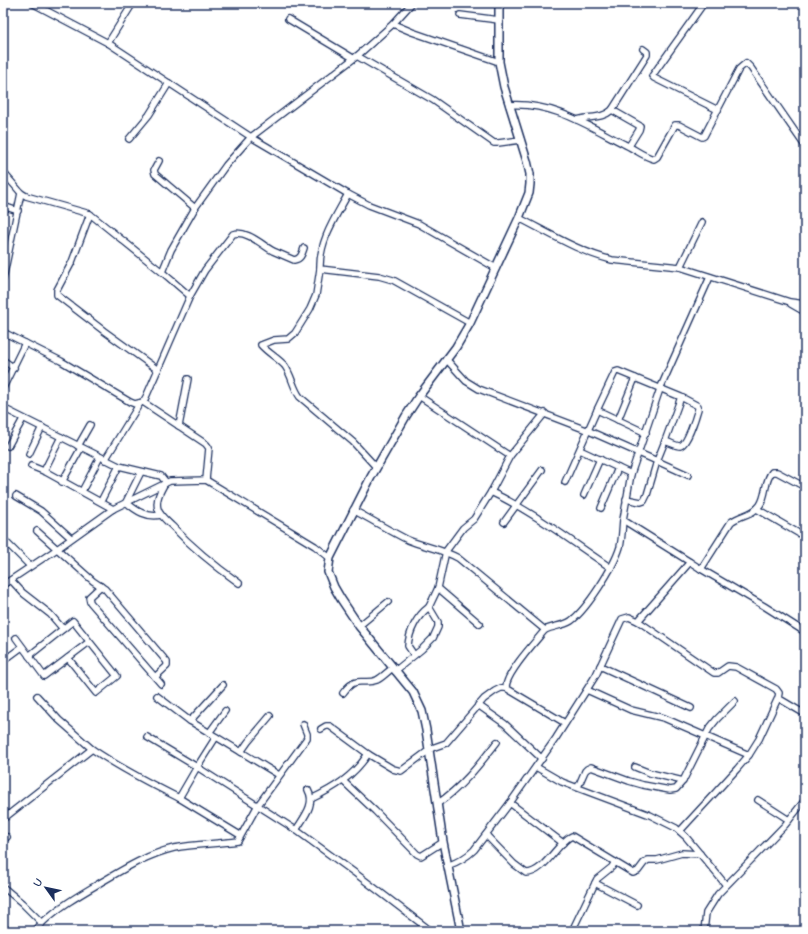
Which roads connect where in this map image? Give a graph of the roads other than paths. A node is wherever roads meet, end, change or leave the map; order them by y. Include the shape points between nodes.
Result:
1 (32, 3) edge
2 (133, 3) edge
3 (412, 3) edge
4 (499, 3) edge
5 (704, 3) edge
6 (460, 15) dead end
7 (288, 20) dead end
8 (499, 20) junction
9 (393, 24) junction
10 (108, 43) junction
11 (643, 49) dead end
12 (355, 57) junction
13 (499, 62) junction
14 (169, 83) junction
15 (509, 105) junction
16 (612, 110) junction
17 (718, 110) junction
18 (577, 120) junction
19 (251, 137) junction
20 (129, 139) dead end
21 (521, 140) junction
22 (805, 144) edge
23 (629, 146) junction
24 (159, 161) dead end
25 (3, 172) edge
26 (21, 193) junction
27 (348, 194) junction
28 (3, 206) edge
29 (195, 208) junction
30 (18, 211) junction
31 (90, 214) junction
32 (519, 218) junction
33 (702, 222) dead end
34 (304, 248) dead end
35 (680, 267) junction
36 (496, 268) junction
37 (320, 269) junction
38 (162, 272) junction
39 (710, 277) junction
40 (3, 279) edge
41 (190, 296) junction
42 (790, 302) junction
43 (805, 304) edge
44 (805, 312) edge
45 (470, 323) junction
46 (3, 332) edge
47 (25, 343) junction
48 (446, 359) junction
49 (3, 360) edge
50 (14, 368) junction
51 (158, 370) junction
52 (635, 378) junction
53 (188, 379) dead end
54 (3, 388) edge
55 (660, 388) junction
56 (419, 396) junction
57 (681, 397) junction
58 (141, 402) junction
59 (4, 410) edge
60 (597, 410) junction
61 (545, 414) junction
62 (23, 418) junction
63 (618, 420) junction
64 (90, 425) dead end
65 (179, 426) junction
66 (42, 427) junction
67 (589, 430) junction
68 (646, 433) junction
69 (61, 437) junction
70 (665, 440) junction
71 (8, 446) dead end
72 (80, 447) junction
73 (580, 450) junction
74 (638, 453) junction
75 (29, 454) dead end
76 (510, 456) junction
77 (102, 459) junction
78 (600, 459) junction
79 (657, 461) junction
80 (31, 466) dead end
81 (119, 466) junction
82 (376, 467) junction
83 (618, 468) junction
84 (542, 470) dead end
85 (44, 471) junction
86 (140, 472) junction
87 (631, 474) junction
88 (688, 475) dead end
89 (206, 480) junction
90 (62, 482) junction
91 (564, 482) dead end
92 (165, 483) junction
93 (805, 488) edge
94 (82, 491) junction
95 (492, 492) junction
96 (584, 495) dead end
97 (16, 496) dead end
98 (626, 499) junction
99 (101, 501) junction
100 (126, 502) junction
101 (517, 505) junction
102 (601, 508) dead end
103 (113, 509) junction
104 (757, 509) junction
105 (354, 510) junction
106 (161, 515) junction
107 (623, 520) junction
108 (504, 522) dead end
109 (37, 531) dead end
110 (805, 536) edge
111 (71, 538) junction
112 (3, 539) edge
113 (57, 548) junction
114 (446, 551) junction
115 (330, 558) junction
116 (690, 562) junction
117 (30, 566) junction
118 (610, 568) junction
119 (701, 569) junction
120 (11, 580) junction
121 (239, 582) dead end
122 (3, 585) edge
123 (100, 586) junction
124 (438, 588) junction
125 (388, 602) dead end
126 (429, 607) junction
127 (638, 622) junction
128 (480, 624) dead end
129 (359, 626) junction
130 (63, 629) junction
131 (545, 630) junction
132 (805, 632) edge
133 (16, 638) dead end
134 (89, 642) junction
135 (22, 647) junction
136 (414, 655) junction
137 (29, 656) junction
138 (68, 658) junction
139 (3, 662) edge
140 (600, 666) junction
141 (394, 669) junction
142 (155, 677) junction
143 (161, 684) dead end
144 (223, 684) dead end
145 (506, 688) junction
146 (587, 690) junction
147 (343, 693) dead end
148 (37, 696) dead end
149 (157, 696) dead end
150 (778, 698) junction
151 (735, 701) dead end
152 (478, 705) junction
153 (691, 708) dead end
154 (225, 711) dead end
155 (805, 714) edge
156 (270, 716) dead end
157 (190, 721) junction
158 (566, 723) junction
159 (303, 724) dead end
160 (321, 729) dead end
161 (209, 732) junction
162 (705, 736) junction
163 (147, 737) dead end
164 (216, 737) junction
165 (497, 742) dead end
166 (92, 749) junction
167 (429, 751) junction
168 (241, 752) junction
169 (368, 754) junction
170 (749, 755) junction
171 (542, 759) junction
172 (197, 766) junction
173 (536, 767) junction
174 (635, 767) dead end
175 (279, 775) junction
176 (343, 781) junction
177 (683, 781) junction
178 (578, 787) junction
179 (308, 790) dead end
180 (179, 798) junction
181 (311, 799) junction
182 (758, 800) dead end
183 (804, 802) edge
184 (510, 803) junction
185 (436, 804) junction
186 (258, 805) junction
187 (3, 819) edge
188 (789, 820) junction
189 (296, 830) junction
190 (680, 831) junction
191 (240, 835) junction
192 (486, 835) junction
193 (443, 842) junction
194 (564, 843) junction
195 (700, 854) junction
196 (615, 862) junction
197 (447, 866) junction
198 (595, 883) junction
199 (726, 885) junction
200 (3, 887) edge
201 (637, 905) dead end
202 (42, 923) junction
203 (36, 931) edge
204 (431, 931) edge
205 (461, 931) edge
206 (572, 931) edge
207 (704, 931) edge

1 - 10 street
2 - 10 street
3 - 9 street
4 - 8 street
5 - 17 street via 652,76
6 - 8 street
7 - 12 street
8 - 13 street
9 - 12 street
9 - 13 street
10 - 14 street
11 - 16 street via 647,55
12 - 19 street
12 - 21 street via 433,100 494,142
13 - 15 street
14 - 19 street
14 - 20 street via 149,116
15 - 18 street via 540,106
15 - 21 street
16 - 18 street via 600,117
16 - 23 street via 640,126
17 - 22 street via 739,69 747,64
17 - 23 street via 703,137 675,125 655,158
18 - 23 street
19 - 27 street
19 - 29 street via 226,165
21 - 32 street via 528,161 530,184
24 - 29 street via 154,172
25 - 26 street
26 - 30 street
26 - 31 street
27 - 36 street via 419,224
27 - 37 street via 325,236
28 - 30 street
29 - 38 street
30 - 40 street
31 - 38 street
31 - 51 street via 72,262 57,290 58,295
32 - 35 street via 604,258
32 - 36 street
33 - 35 street
34 - 41 street via 301,256 294,260 250,237 239,233 233,234 205,270
35 - 39 street
36 - 45 street
37 - 45 street via 393,280
37 - 82 street via 316,295 310,310 295,333 288,338 261,345 286,367 300,398 353,442
38 - 41 street
39 - 42 street
39 - 55 street
41 - 51 street
42 - 43 street
42 - 44 street
45 - 48 street
46 - 47 street
47 - 50 street
47 - 58 street via 62,361 133,404
48 - 56 street
48 - 61 street via 466,381 479,389
49 - 50 street
50 - 54 street
51 - 58 street via 146,397
52 - 55 street
52 - 60 street via 615,372
52 - 63 street
53 - 65 street
55 - 57 street
55 - 68 street
56 - 76 street
56 - 82 street
57 - 70 street
57 - 70 street via 697,404 698,409 683,444 680,446
58 - 65 street
58 - 77 street
59 - 62 street
60 - 63 street
60 - 67 street
61 - 67 street
61 - 76 street
62 - 66 street
62 - 71 street
63 - 68 street
64 - 72 street
65 - 89 street via 208,446
66 - 69 street
66 - 75 street
67 - 73 street
67 - 74 street
68 - 74 street
69 - 72 street
69 - 85 street
70 - 79 street
72 - 77 street
72 - 90 street
73 - 78 street
73 - 91 street
74 - 79 street
74 - 87 street
76 - 95 street
77 - 81 street
77 - 94 street
78 - 83 street
78 - 96 street
79 - 88 street
79 - 98 street via 644,501
80 - 85 street
81 - 86 street
81 - 99 street
82 - 105 street
83 - 87 street
83 - 102 street
84 - 101 street
85 - 90 street
86 - 92 street via 161,476
86 - 100 street
87 - 98 street
89 - 92 street
89 - 115 street via 315,546
90 - 94 street
92 - 100 street
92 - 106 street via 157,503
93 - 104 street via 778,472 772,472 764,498
94 - 99 street
95 - 101 street
95 - 114 street via 474,519 463,528
97 - 111 street via 41,512
98 - 107 street
99 - 103 street
100 - 103 street
100 - 106 street via 146,515
101 - 108 street
101 - 118 street
103 - 111 street
104 - 110 street
104 - 119 street via 731,522
105 - 114 street via 407,539
105 - 115 street
106 - 121 street via 204,556
107 - 116 street
107 - 118 street via 620,546
109 - 113 street
111 - 113 street
112 - 117 street
113 - 117 street
113 - 123 street
114 - 124 street
114 - 131 street via 466,563
115 - 129 street via 328,572 332,583
116 - 119 street
116 - 127 street
117 - 120 street
118 - 131 street via 577,616 562,625
119 - 132 street
120 - 122 street
120 - 130 street via 22,593 50,614
123 - 142 street via 90,597 90,602
123 - 142 street via 168,664
124 - 126 street
124 - 128 street
125 - 129 street
126 - 136 street via 412,629 408,646
126 - 136 street via 437,618 438,627 434,638
127 - 140 street via 629,617 622,619
127 - 150 street via 714,673 717,674 731,665 776,689 779,693
129 - 141 street
130 - 134 street via 73,621
130 - 137 street
131 - 145 street via 508,678
133 - 135 street
134 - 138 street
134 - 138 street via 117,676 96,693
135 - 137 street
135 - 139 street
136 - 141 street
137 - 138 street via 44,676
140 - 146 street
140 - 153 street
141 - 147 street via 378,680 356,682
141 - 167 street via 413,692 419,705
142 - 143 street
144 - 157 street
145 - 152 street via 495,691
145 - 158 street
146 - 158 street
146 - 162 street via 631,710 664,718
148 - 166 street
149 - 157 street
150 - 155 street
150 - 170 street via 760,739
151 - 162 street
152 - 167 street via 446,743
152 - 171 street via 505,724
154 - 161 street
156 - 168 street
157 - 161 street
158 - 171 street
159 - 175 street via 307,738
160 - 169 street via 330,726
161 - 164 street
162 - 170 street
162 - 177 street
163 - 172 street
164 - 168 street
164 - 172 street
165 - 185 street via 468,778
166 - 180 street via 135,776
166 - 187 street
167 - 169 street via 399,771
167 - 185 street
168 - 175 street
169 - 176 street
170 - 190 street
171 - 173 street
172 - 180 street
172 - 186 street
173 - 178 street via 562,782
173 - 184 street
174 - 177 street
175 - 186 street
176 - 181 street
176 - 193 street via 419,856
177 - 178 street via 674,790 661,789 591,767 585,771
178 - 190 street via 650,815
179 - 181 street
180 - 191 street
181 - 189 street via 310,807
182 - 188 street
183 - 188 street
184 - 192 street
184 - 194 street
185 - 193 street
186 - 189 street
186 - 191 street
188 - 199 street
189 - 204 street
190 - 195 street
191 - 202 street via 238,841 200,843 150,856 80,894
192 - 194 street via 514,864 526,872 546,862
192 - 197 street via 467,857
193 - 197 street
194 - 196 street via 570,837 575,837
195 - 196 street via 673,854 657,860 648,860 633,873
195 - 199 street
196 - 198 street
197 - 205 street
198 - 201 street
198 - 206 street
199 - 207 street via 706,913
200 - 202 street
202 - 203 street

